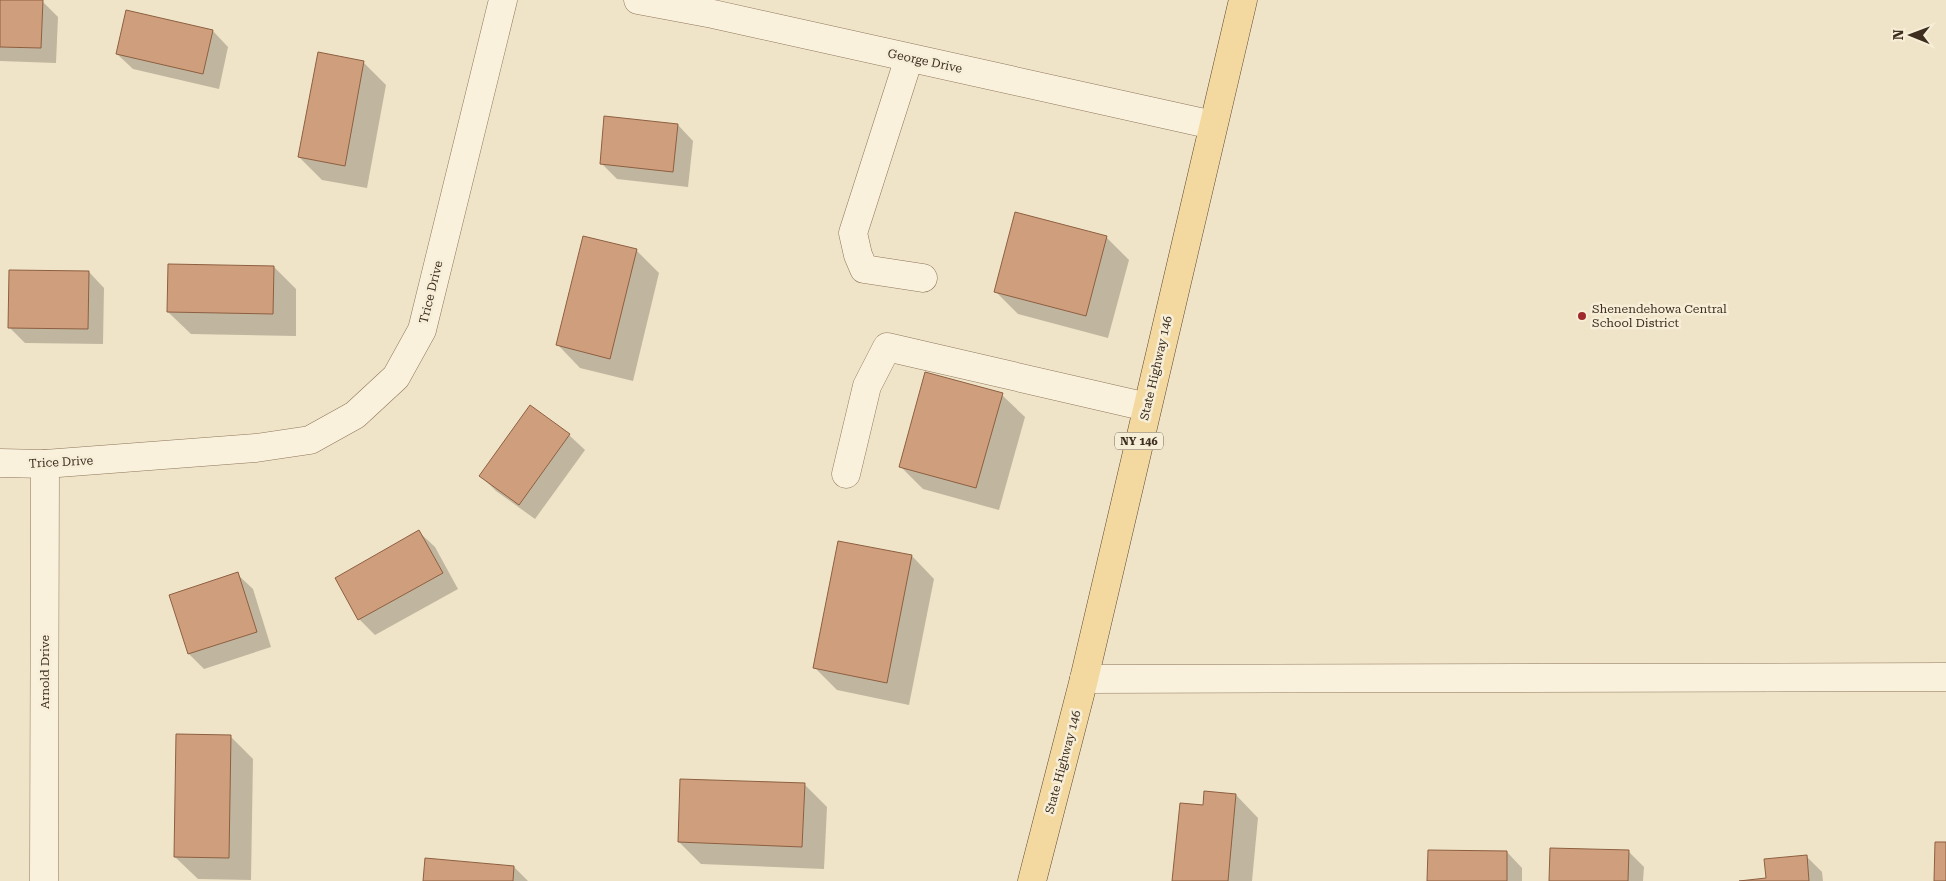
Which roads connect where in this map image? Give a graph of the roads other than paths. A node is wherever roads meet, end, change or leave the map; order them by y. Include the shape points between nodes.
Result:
1 (503, 0) edge
2 (638, 0) edge
3 (1243, 0) edge
4 (909, 58) junction
5 (1213, 125) junction
6 (923, 278) dead end
7 (1147, 407) junction
8 (0, 463) edge
9 (45, 464) junction
10 (846, 474) dead end
11 (1946, 677) edge
12 (1084, 679) junction
13 (44, 881) edge
14 (1032, 881) edge

1 - 9 street, Trice Drive via 422,330 396,377 355,415 310,440 256,448
2 - 4 street, George Drive
3 - 5 main road, State Highway 146 / NY 146
4 - 5 street, George Drive
4 - 6 street via 853,233 864,269
5 - 7 main road, State Highway 146 / NY 146
7 - 10 street via 887,347 867,386
7 - 12 main road, State Highway 146 / NY 146
8 - 9 street, Trice Drive
9 - 13 street, Arnold Drive
11 - 12 street
12 - 14 main road, State Highway 146 / NY 146

